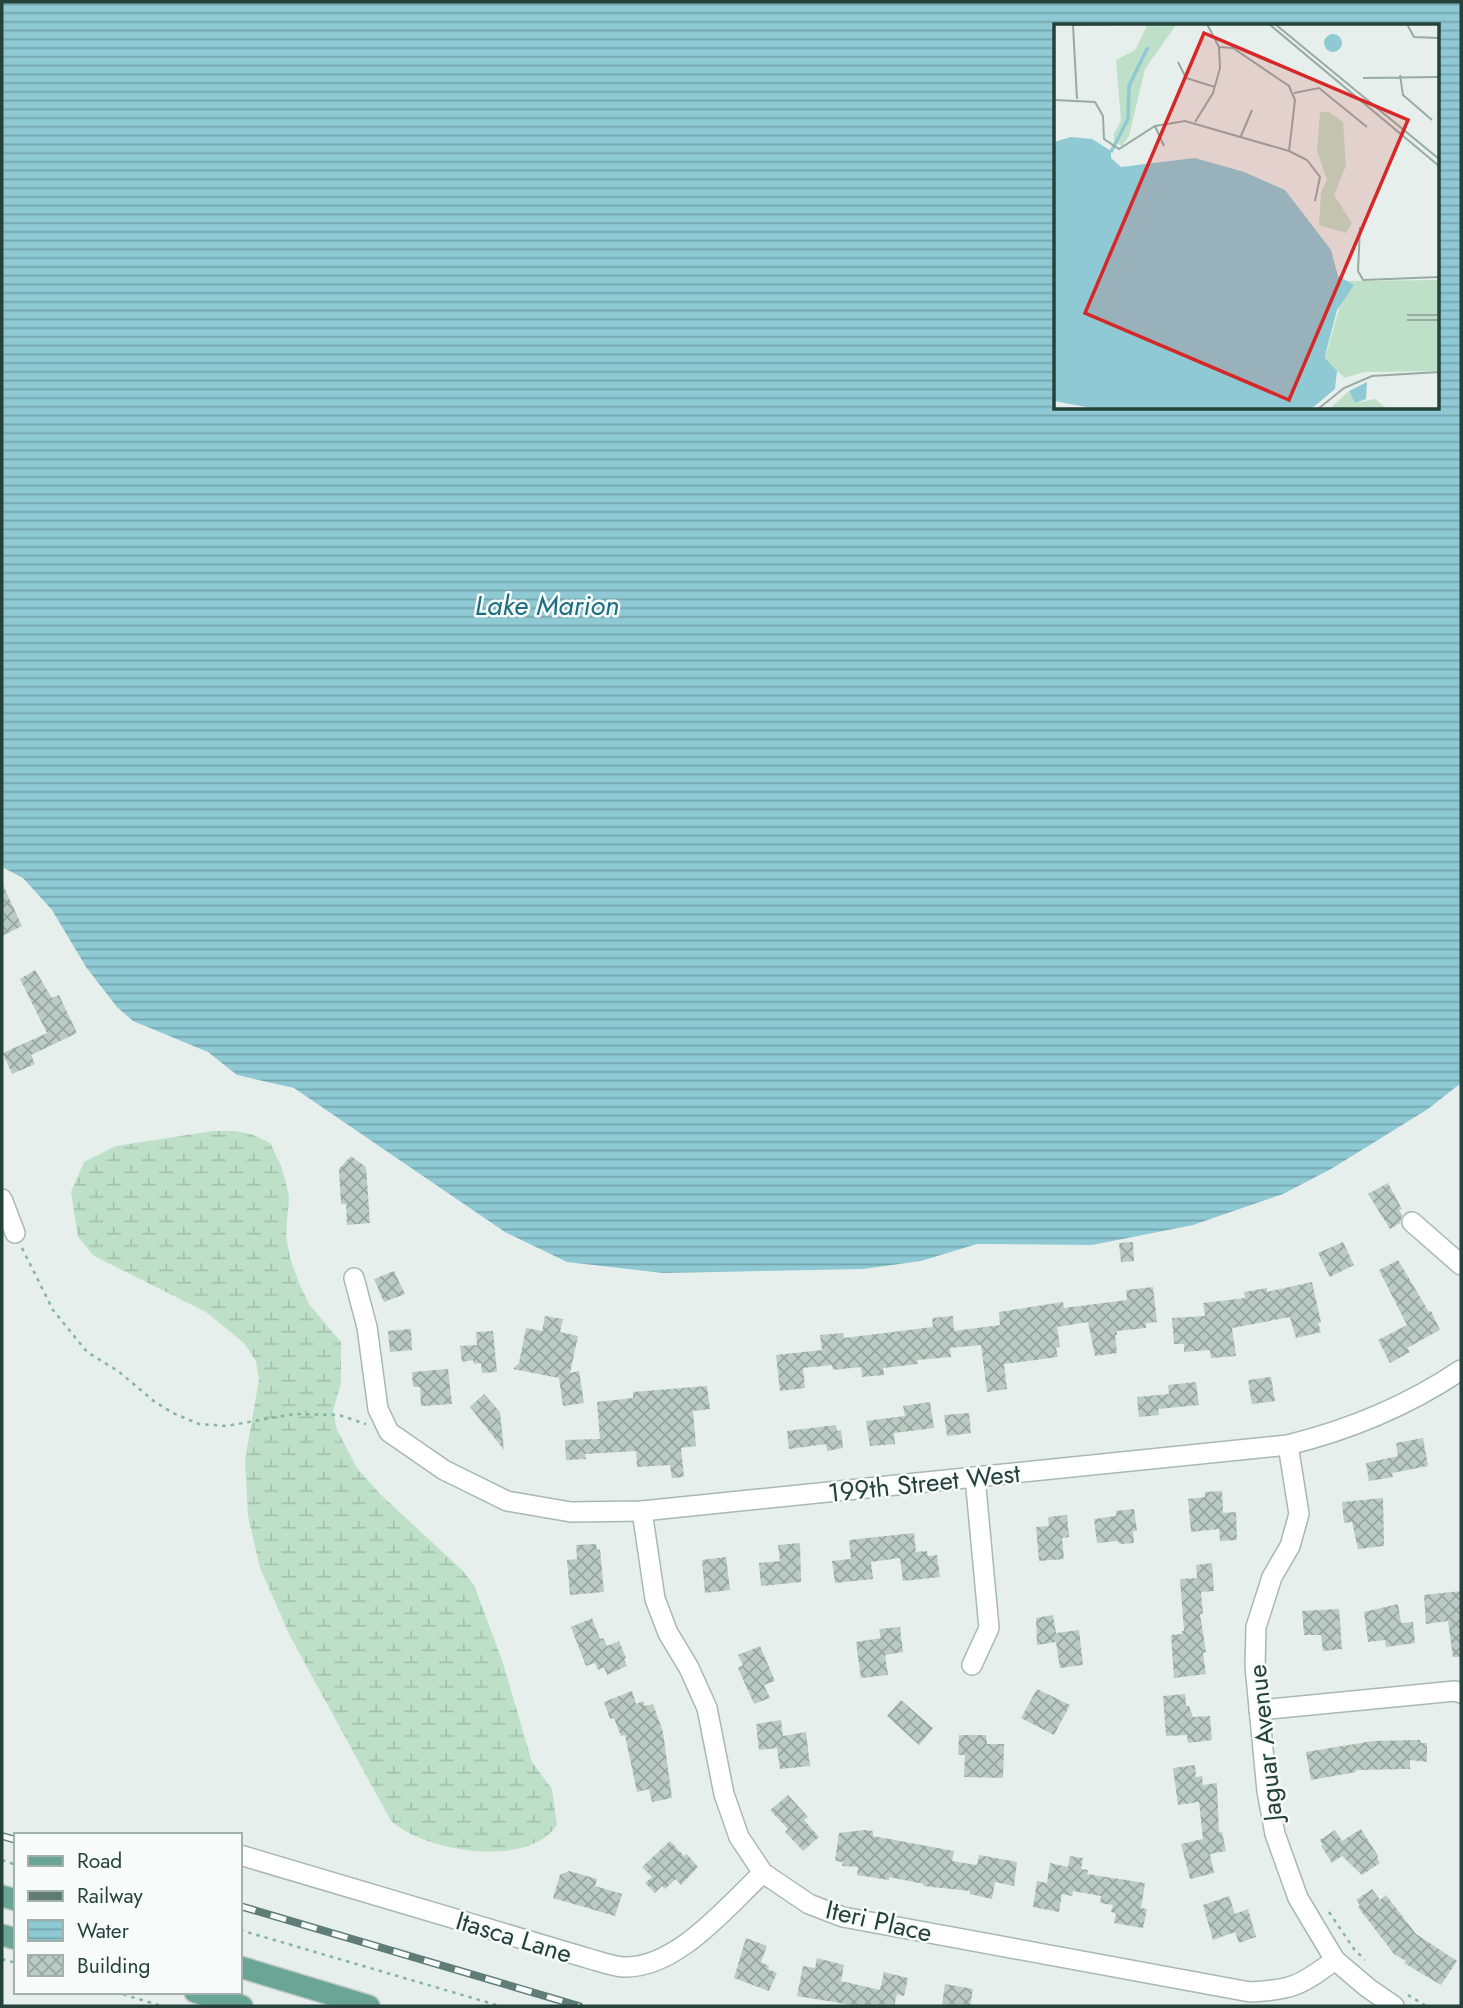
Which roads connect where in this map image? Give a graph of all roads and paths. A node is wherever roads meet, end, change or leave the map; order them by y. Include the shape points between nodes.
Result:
1 (2, 1199) edge
2 (1412, 1222) dead end
3 (15, 1233) joint
4 (1461, 1265) edge
5 (354, 1278) dead end
6 (1461, 1370) edge
7 (389, 1432) junction
8 (1287, 1445) junction
9 (975, 1478) junction
10 (642, 1511) junction
11 (972, 1665) dead end
12 (1461, 1693) edge
13 (1259, 1710) junction
14 (242, 1856) edge
15 (763, 1873) junction
16 (1326, 1907) dead end
17 (242, 1931) edge
18 (1335, 1959) junction
19 (1370, 1964) dead end
20 (242, 1968) edge
21 (122, 1994) edge
22 (202, 1994) edge
23 (1400, 1999) edge
24 (162, 2006) edge
25 (242, 2006) edge
26 (369, 2006) edge
27 (500, 2006) edge
28 (1426, 2006) edge

1 - 3 street
2 - 4 street
3 - 7 path via 53,1310 87,1352 173,1413 199,1424 226,1426 294,1414 339,1415
5 - 7 street via 367,1327 379,1409
6 - 8 street, 199th Street West via 1353,1426
7 - 10 street, 199th Street West via 444,1470 507,1501 571,1512
8 - 9 street, 199th Street West
8 - 13 street, Jaguar Avenue via 1299,1514 1256,1627
9 - 10 street, 199th Street West
9 - 11 street via 989,1628
10 - 15 street, Iteri Place via 655,1599 707,1708 724,1794 739,1838
12 - 13 street
13 - 18 street, Jaguar Avenue via 1275,1834 1298,1898
14 - 15 street, Itasca Lane via 624,1967 655,1961 683,1947
15 - 18 street, Iteri Place via 809,1904 843,1917 1250,1992 1284,1990 1309,1979
16 - 19 path
17 - 27 path
18 - 23 street, Jaguar Avenue via 1368,1988
20 - 26 main road
21 - 24 path
22 - 25 main road
23 - 28 path

